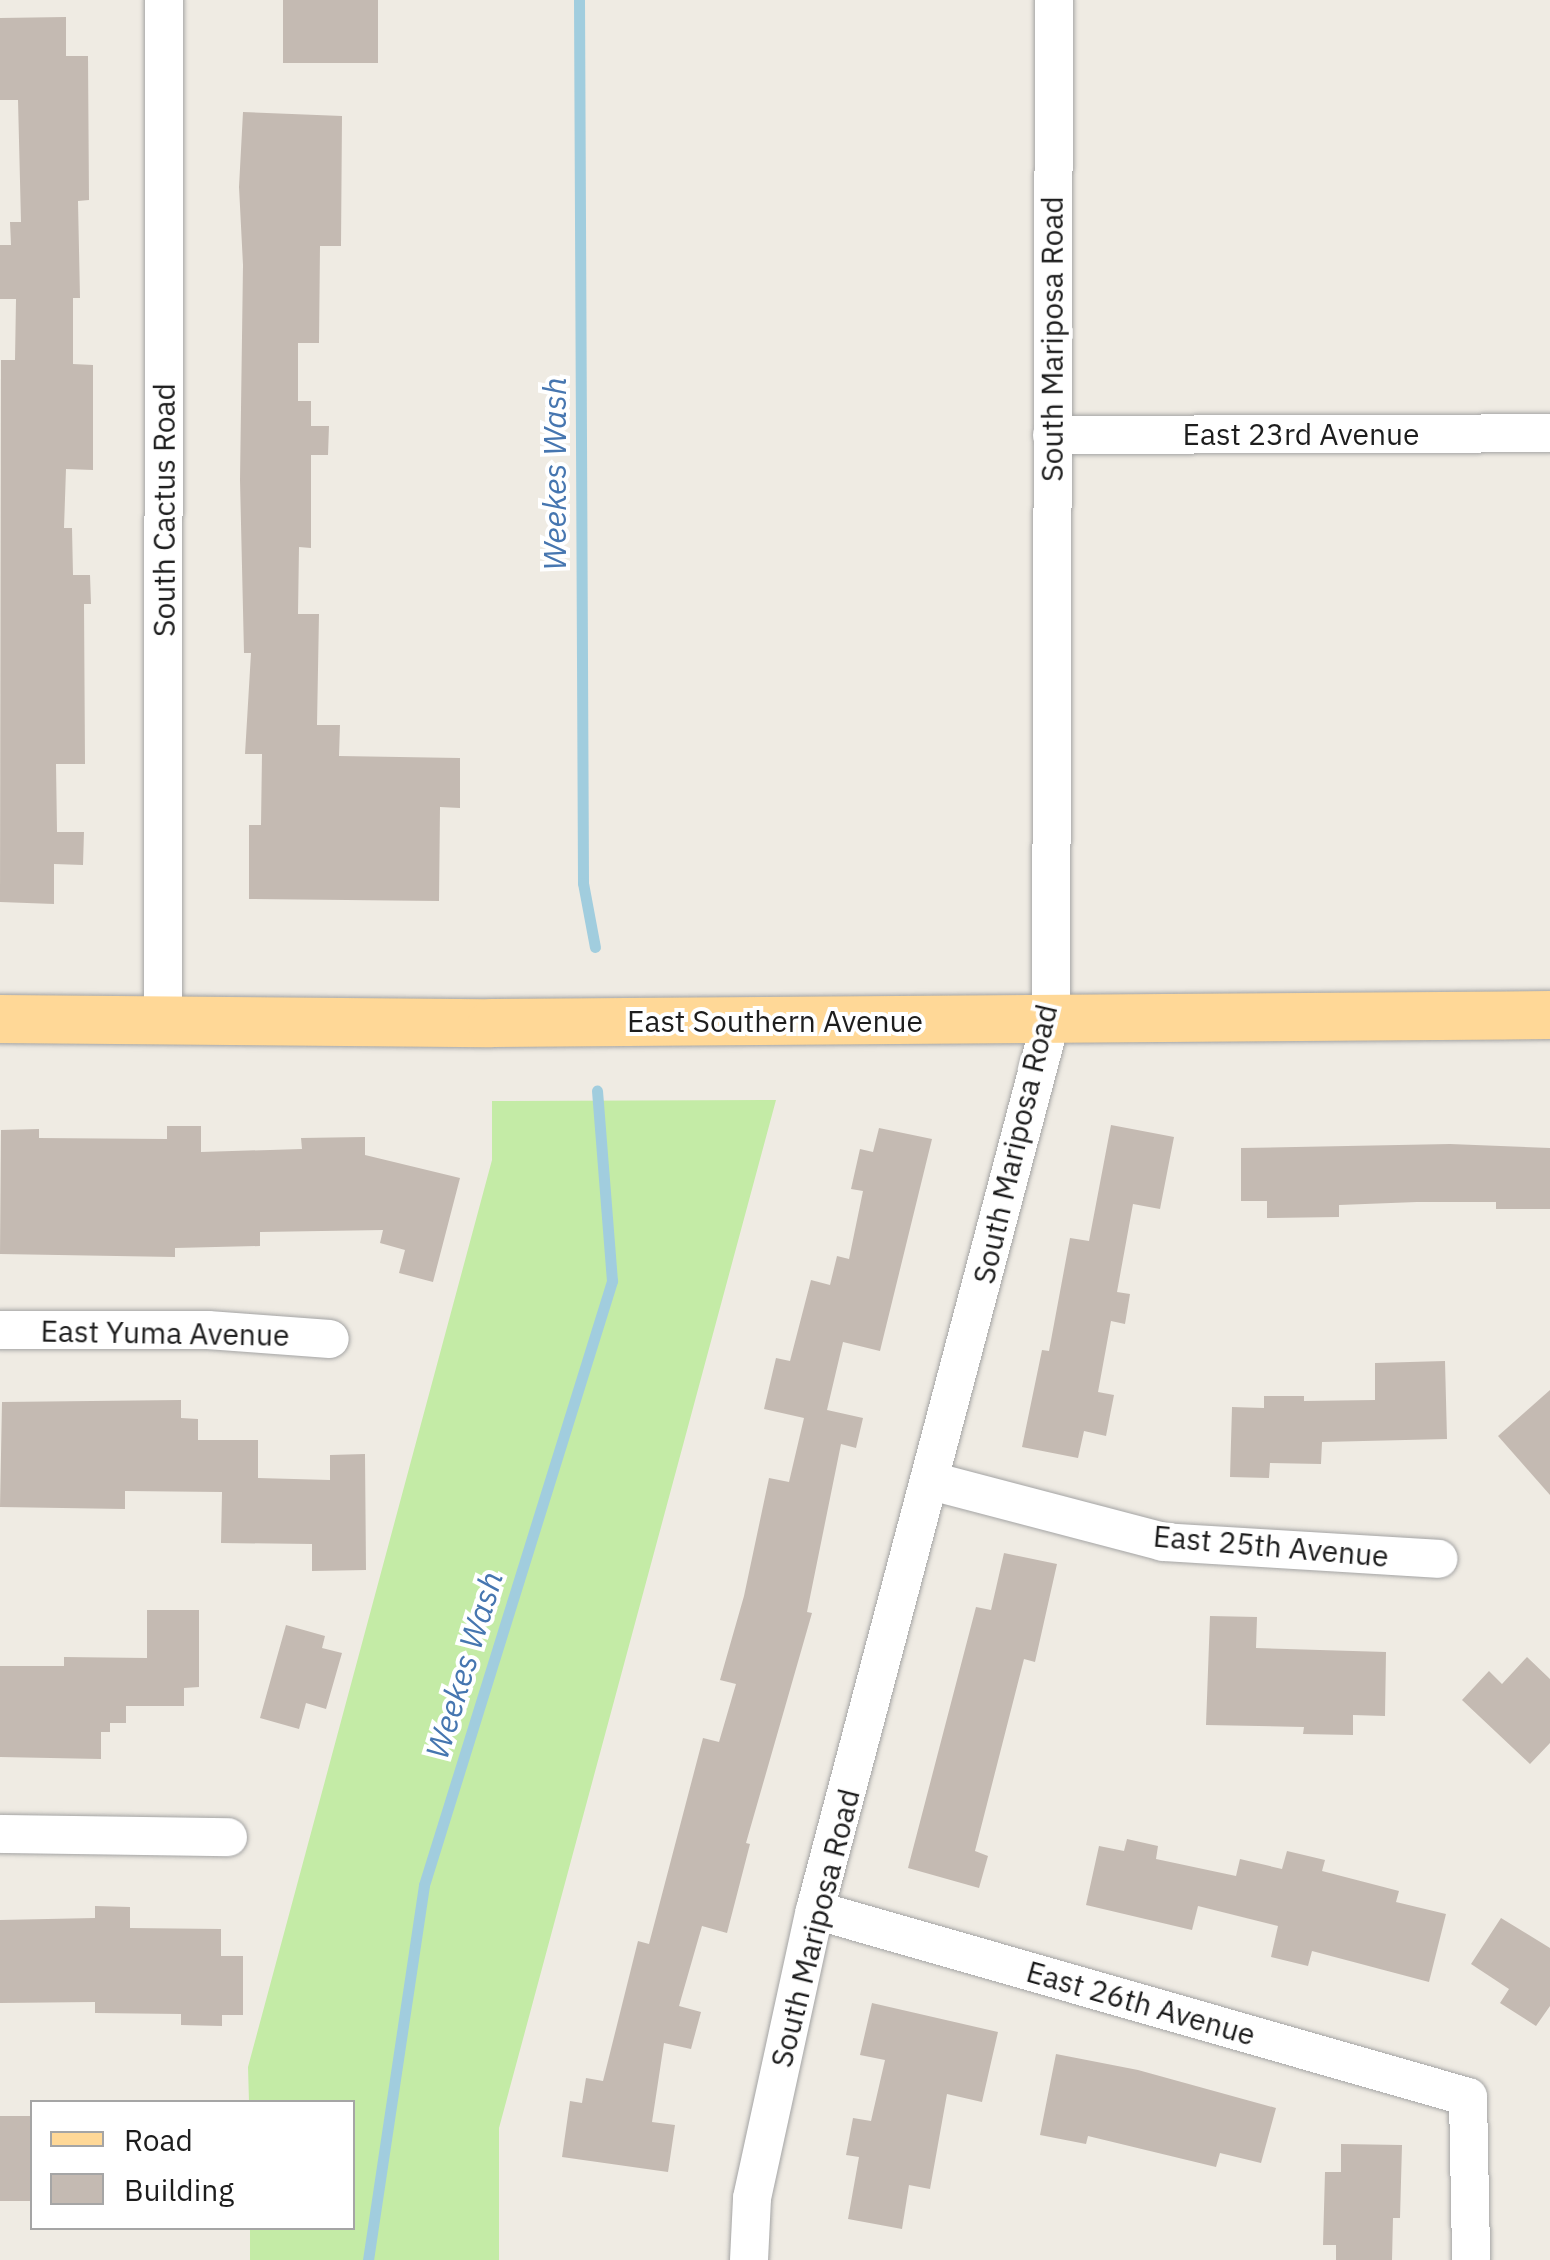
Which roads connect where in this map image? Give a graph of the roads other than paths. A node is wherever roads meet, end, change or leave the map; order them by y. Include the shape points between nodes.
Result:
1 (164, 0) edge
2 (1054, 0) edge
3 (1550, 433) edge
4 (1052, 435) junction
5 (1550, 1016) edge
6 (0, 1019) edge
7 (1051, 1019) junction
8 (163, 1020) junction
9 (0, 1330) edge
10 (330, 1339) dead end
11 (932, 1481) junction
12 (1438, 1558) dead end
13 (0, 1834) edge
14 (228, 1837) dead end
15 (815, 1910) junction
16 (749, 2260) edge
17 (1470, 2260) edge

1 - 8 street, South Cactus Road
2 - 4 street, South Mariposa Road
3 - 4 street, East 23rd Avenue
4 - 7 street, South Mariposa Road
5 - 7 main road, East Southern Avenue
6 - 8 main road, East Southern Avenue
7 - 8 main road, East Southern Avenue
7 - 11 street, South Mariposa Road
9 - 10 street, East Yuma Avenue via 208,1330
11 - 12 street, East 25th Avenue via 1163,1542
11 - 15 street, South Mariposa Road
13 - 14 street
15 - 16 street, South Mariposa Road via 752,2198
15 - 17 street, East 26th Avenue via 1468,2097

